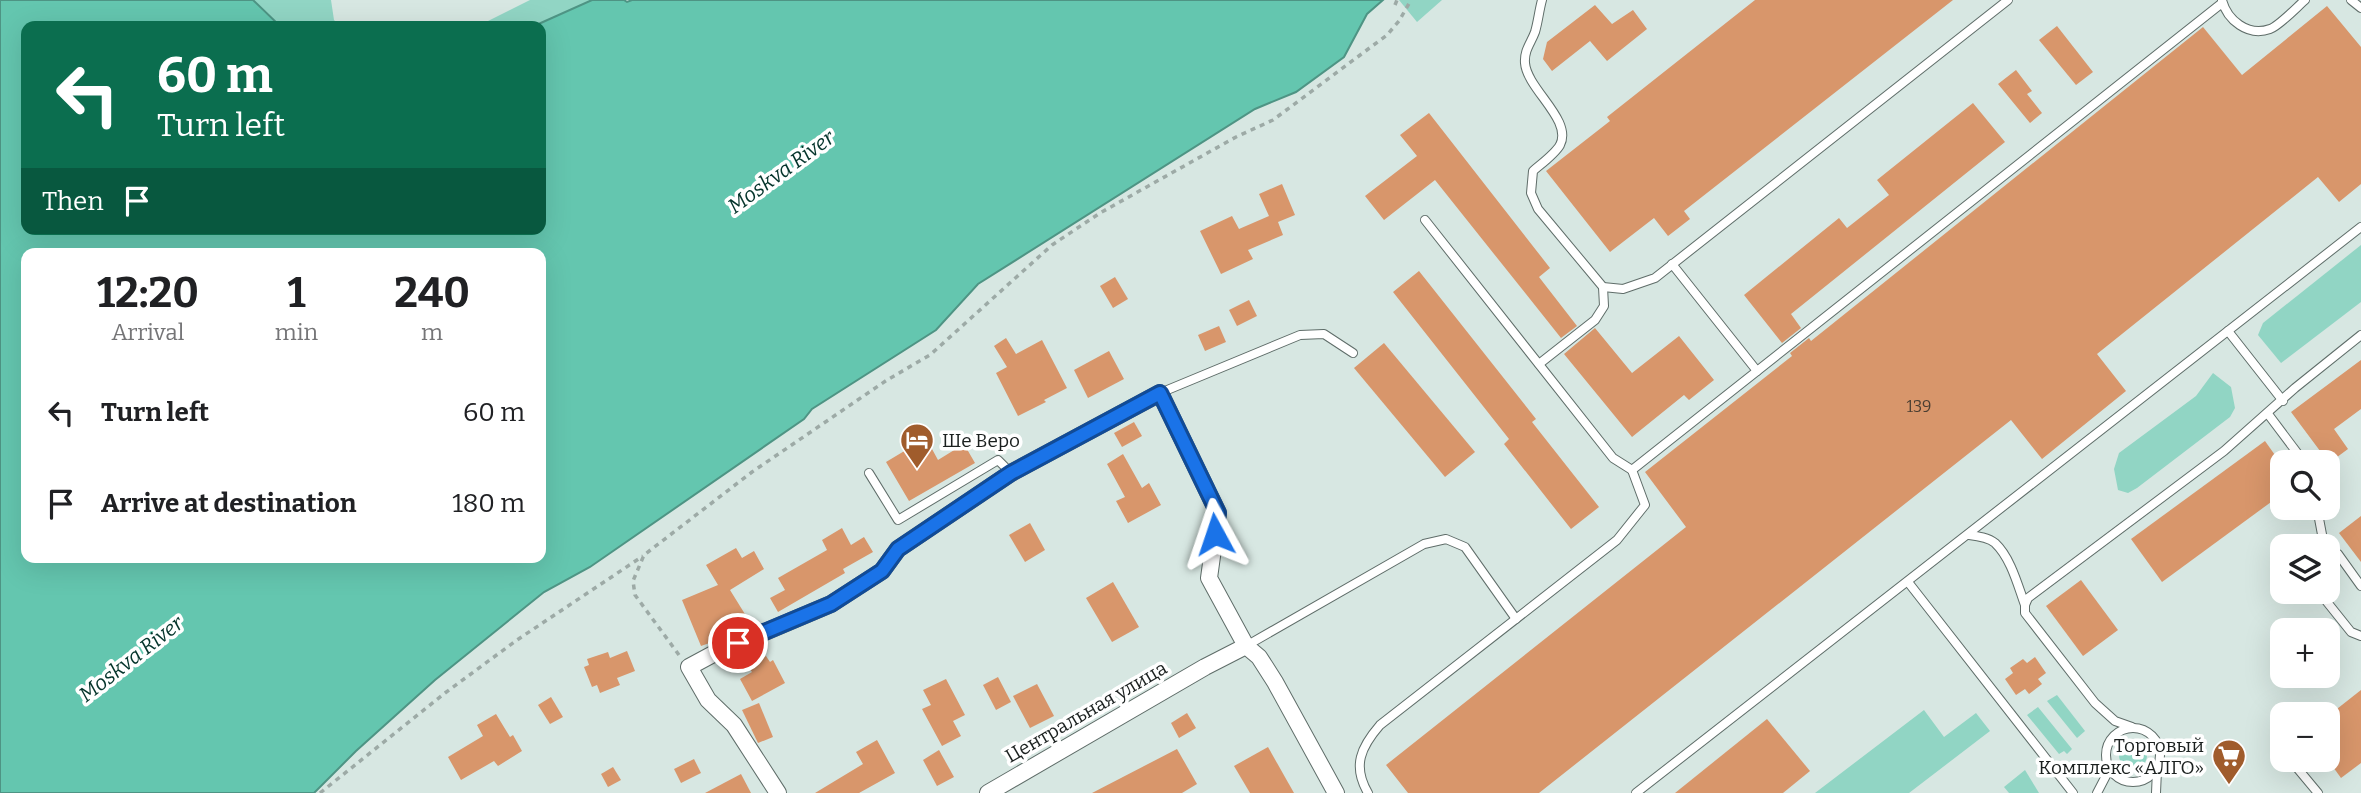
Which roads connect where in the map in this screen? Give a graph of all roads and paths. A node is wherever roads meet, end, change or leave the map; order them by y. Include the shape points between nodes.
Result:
1 (1411, 0) edge
2 (1542, 0) edge
3 (2008, 0) edge
4 (2305, 0) edge
5 (2351, 0) edge
6 (2222, 1) edge
7 (2361, 8) edge
8 (1425, 220) dead end
9 (2361, 227) edge
10 (1672, 264) junction
11 (1604, 287) junction
12 (2228, 331) junction
13 (2361, 335) edge
14 (1353, 353) dead end
15 (1539, 364) junction
16 (1757, 371) junction
17 (1160, 393) junction
18 (2283, 401) junction
19 (2268, 414) junction
20 (2295, 450) edge
21 (1632, 470) junction
22 (870, 473) dead end
23 (1011, 473) junction
24 (1968, 535) junction
25 (644, 555) junction
26 (2340, 558) edge
27 (1908, 582) junction
28 (2361, 586) edge
29 (2329, 604) edge
30 (2025, 605) junction
31 (1516, 619) junction
32 (2361, 636) edge
33 (1246, 646) junction
34 (689, 667) junction
35 (2132, 727) junction
36 (2109, 769) junction
37 (2157, 770) junction
38 (2300, 772) edge
39 (320, 793) edge
40 (778, 793) edge
41 (988, 793) edge
42 (1336, 793) edge
43 (1368, 793) edge
44 (1636, 793) edge
45 (2073, 793) edge
46 (2097, 793) edge
47 (2156, 793) edge
48 (2318, 793) edge

1 - 25 path via 1387,35 1273,120 1100,213 1052,244 930,355 752,472
2 - 11 lane via 1525,64 1530,79 1559,120 1563,135 1560,146 1533,171 1531,192 1538,209
3 - 10 lane
4 - 6 lane via 2270,29 2242,28
5 - 7 lane
6 - 16 lane
8 - 15 lane
9 - 12 lane
10 - 11 lane via 1655,278 1636,285
10 - 16 lane
11 - 15 lane via 1604,306 1595,320
12 - 18 lane
12 - 24 lane
13 - 18 lane
14 - 17 lane via 1324,334 1300,335
15 - 21 lane via 1613,458
16 - 21 lane
17 - 23 street
17 - 33 street via 1218,513 1209,578
18 - 19 lane
19 - 20 lane
19 - 30 lane via 2039,589
21 - 31 lane via 1644,505 1617,540
22 - 23 lane via 898,520 999,460
23 - 34 street via 898,549 882,571 831,604
24 - 27 lane
24 - 30 lane via 1994,543
25 - 34 path via 633,582 635,595
25 - 39 path via 486,663
26 - 28 lane
27 - 44 lane
27 - 45 lane
29 - 32 lane via 2351,632
30 - 35 lane via 2030,621 2095,703 2115,721
31 - 33 lane via 1465,547 1446,539 1424,544
31 - 43 lane via 1367,740 1359,777
33 - 41 street, Центральная улица
33 - 42 street via 1275,682
34 - 40 street via 708,700 734,725
35 - 36 lane via 2112,737 2106,759
35 - 37 lane via 2159,744
36 - 37 lane via 2115,777 2137,783
36 - 46 lane
37 - 47 lane
38 - 48 lane

